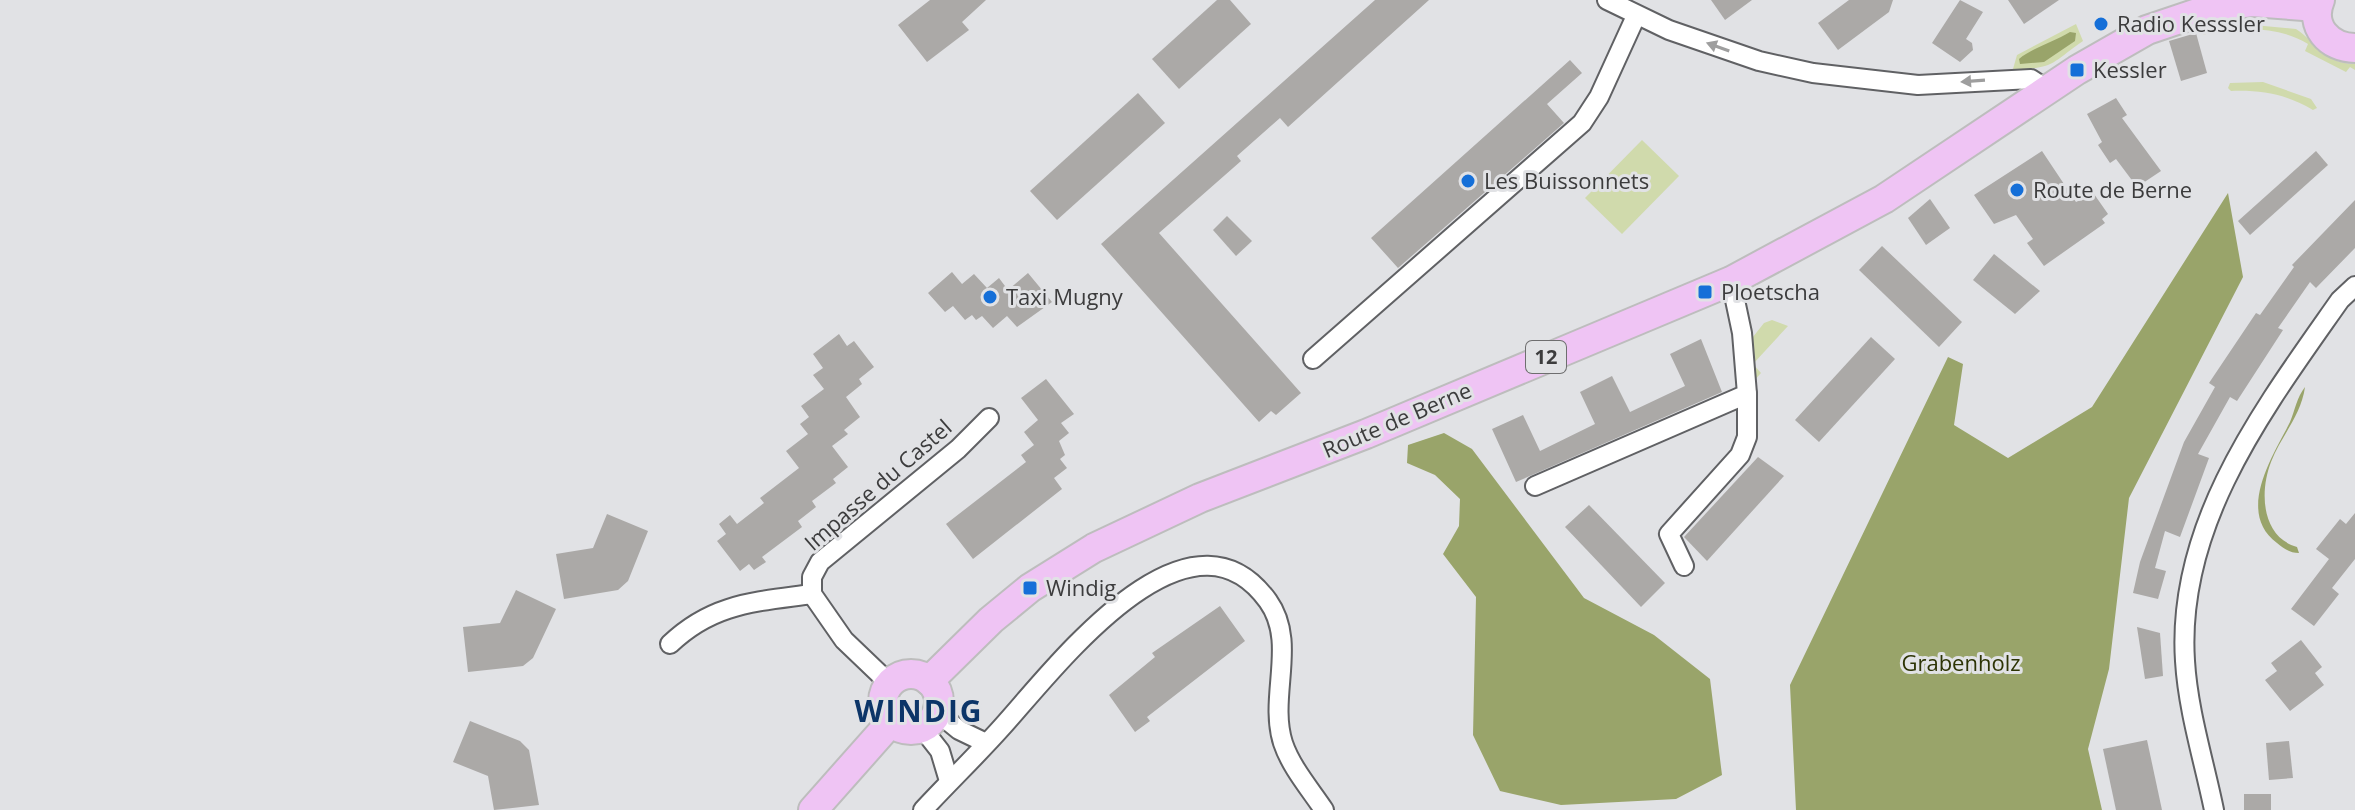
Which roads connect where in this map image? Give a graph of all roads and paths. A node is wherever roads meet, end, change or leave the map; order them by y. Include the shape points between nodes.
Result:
1 (1607, 0) edge
2 (2319, 3) edge
3 (1636, 16) junction
4 (2355, 48) edge
5 (2048, 90) junction
6 (1731, 281) junction
7 (2355, 286) edge
8 (1313, 359) dead end
9 (1747, 394) junction
10 (989, 418) dead end
11 (1535, 486) dead end
12 (1684, 566) dead end
13 (812, 594) junction
14 (670, 644) dead end
15 (929, 681) junction
16 (890, 684) junction
17 (930, 720) junction
18 (891, 722) junction
19 (986, 743) junction
20 (949, 781) junction
21 (813, 810) edge
22 (923, 810) edge
23 (1324, 810) edge
24 (2214, 810) edge

1 - 3 street
2 - 4 main road, 12 via 2319,28 2325,37
2 - 5 main road, Route de Berne / 12 via 2252,2 2180,17 2136,35
5 -> 3 street via 2031,79 1918,85 1826,75 1759,61
3 - 8 street via 1582,123
5 - 6 main road, Route de Berne / 12 via 1884,199
6 - 9 street
6 - 15 main road, Route de Berne / 12 via 1141,524 1030,588
7 - 24 street via 2252,429 2195,560 2185,612 2185,663
9 - 11 street
9 - 12 street via 1747,437 1740,455 1669,534
10 - 13 street, Impasse du Castel via 820,562 812,577
13 - 14 street via 713,611
13 - 16 street via 844,640
15 - 16 main road via 904,675
15 - 17 main road via 938,695
16 - 18 main road via 883,699
17 - 18 main road via 906,730
17 - 19 street
17 - 20 street
18 - 21 main road
19 - 20 street
19 - 23 street via 1068,650 1118,605 1163,576 1208,565 1242,576 1269,601 1283,639 1283,742
20 - 22 street

